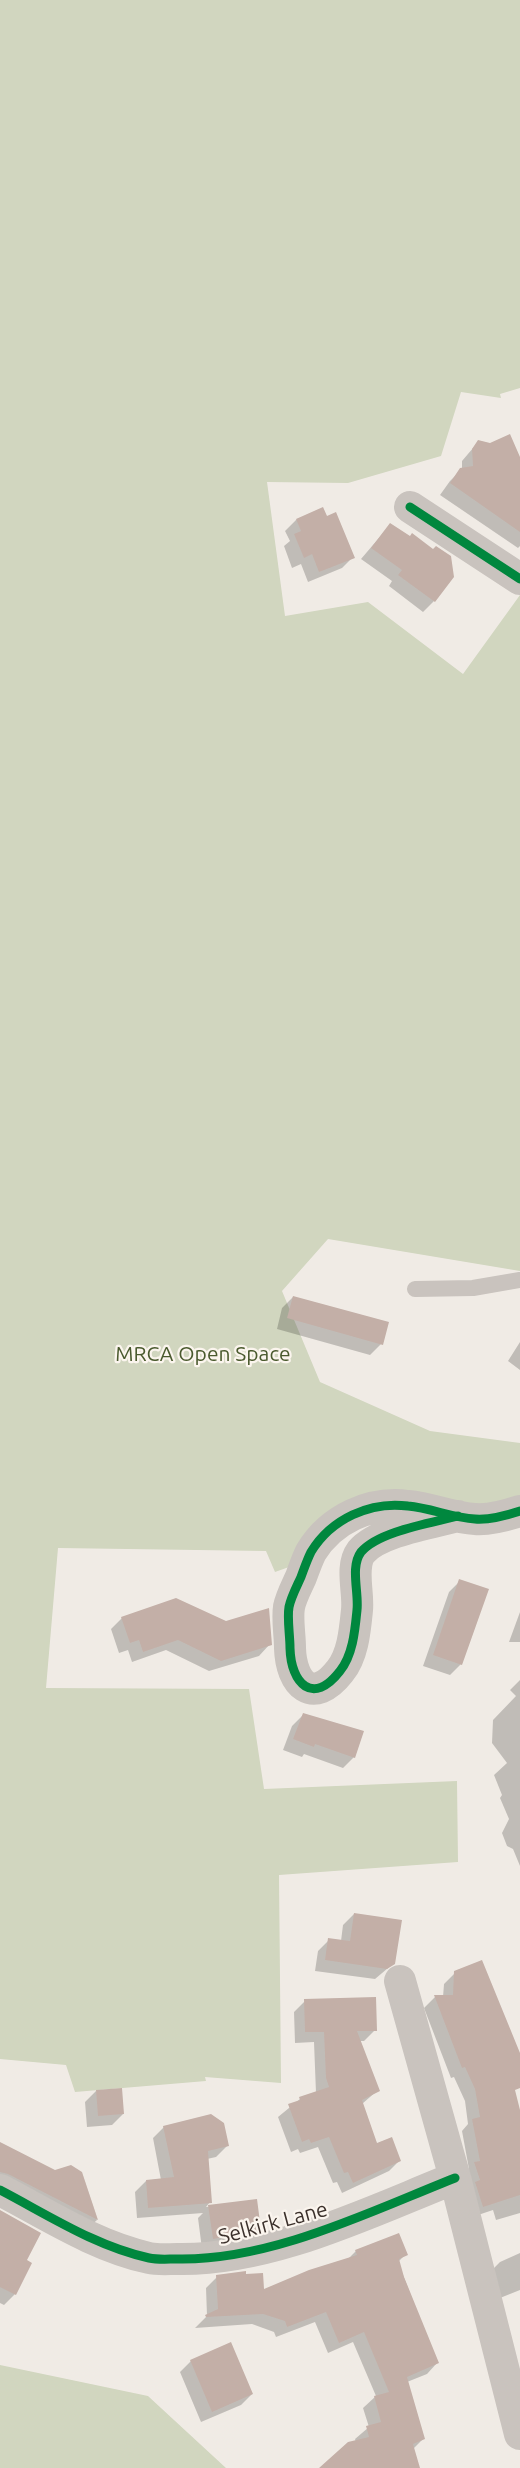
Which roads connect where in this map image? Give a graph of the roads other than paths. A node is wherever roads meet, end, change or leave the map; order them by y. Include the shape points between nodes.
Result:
1 (410, 507) dead end
2 (520, 579) edge
3 (520, 1280) edge
4 (415, 1289) dead end
5 (520, 1511) edge
6 (458, 1516) junction
7 (400, 1981) dead end
8 (456, 2178) junction
9 (0, 2190) edge
10 (520, 2434) edge

1 - 2 street
3 - 4 lane via 473,1288
5 - 6 street via 477,1519
6 - 6 street via 406,1505 370,1507 339,1520 312,1551 289,1607 290,1655 294,1673 305,1688 323,1688 341,1670 352,1646 358,1607 356,1562 362,1552 393,1533
7 - 8 street
8 - 9 street, Selkirk Lane via 335,2226 264,2248 206,2260 152,2259 103,2244
8 - 10 street

